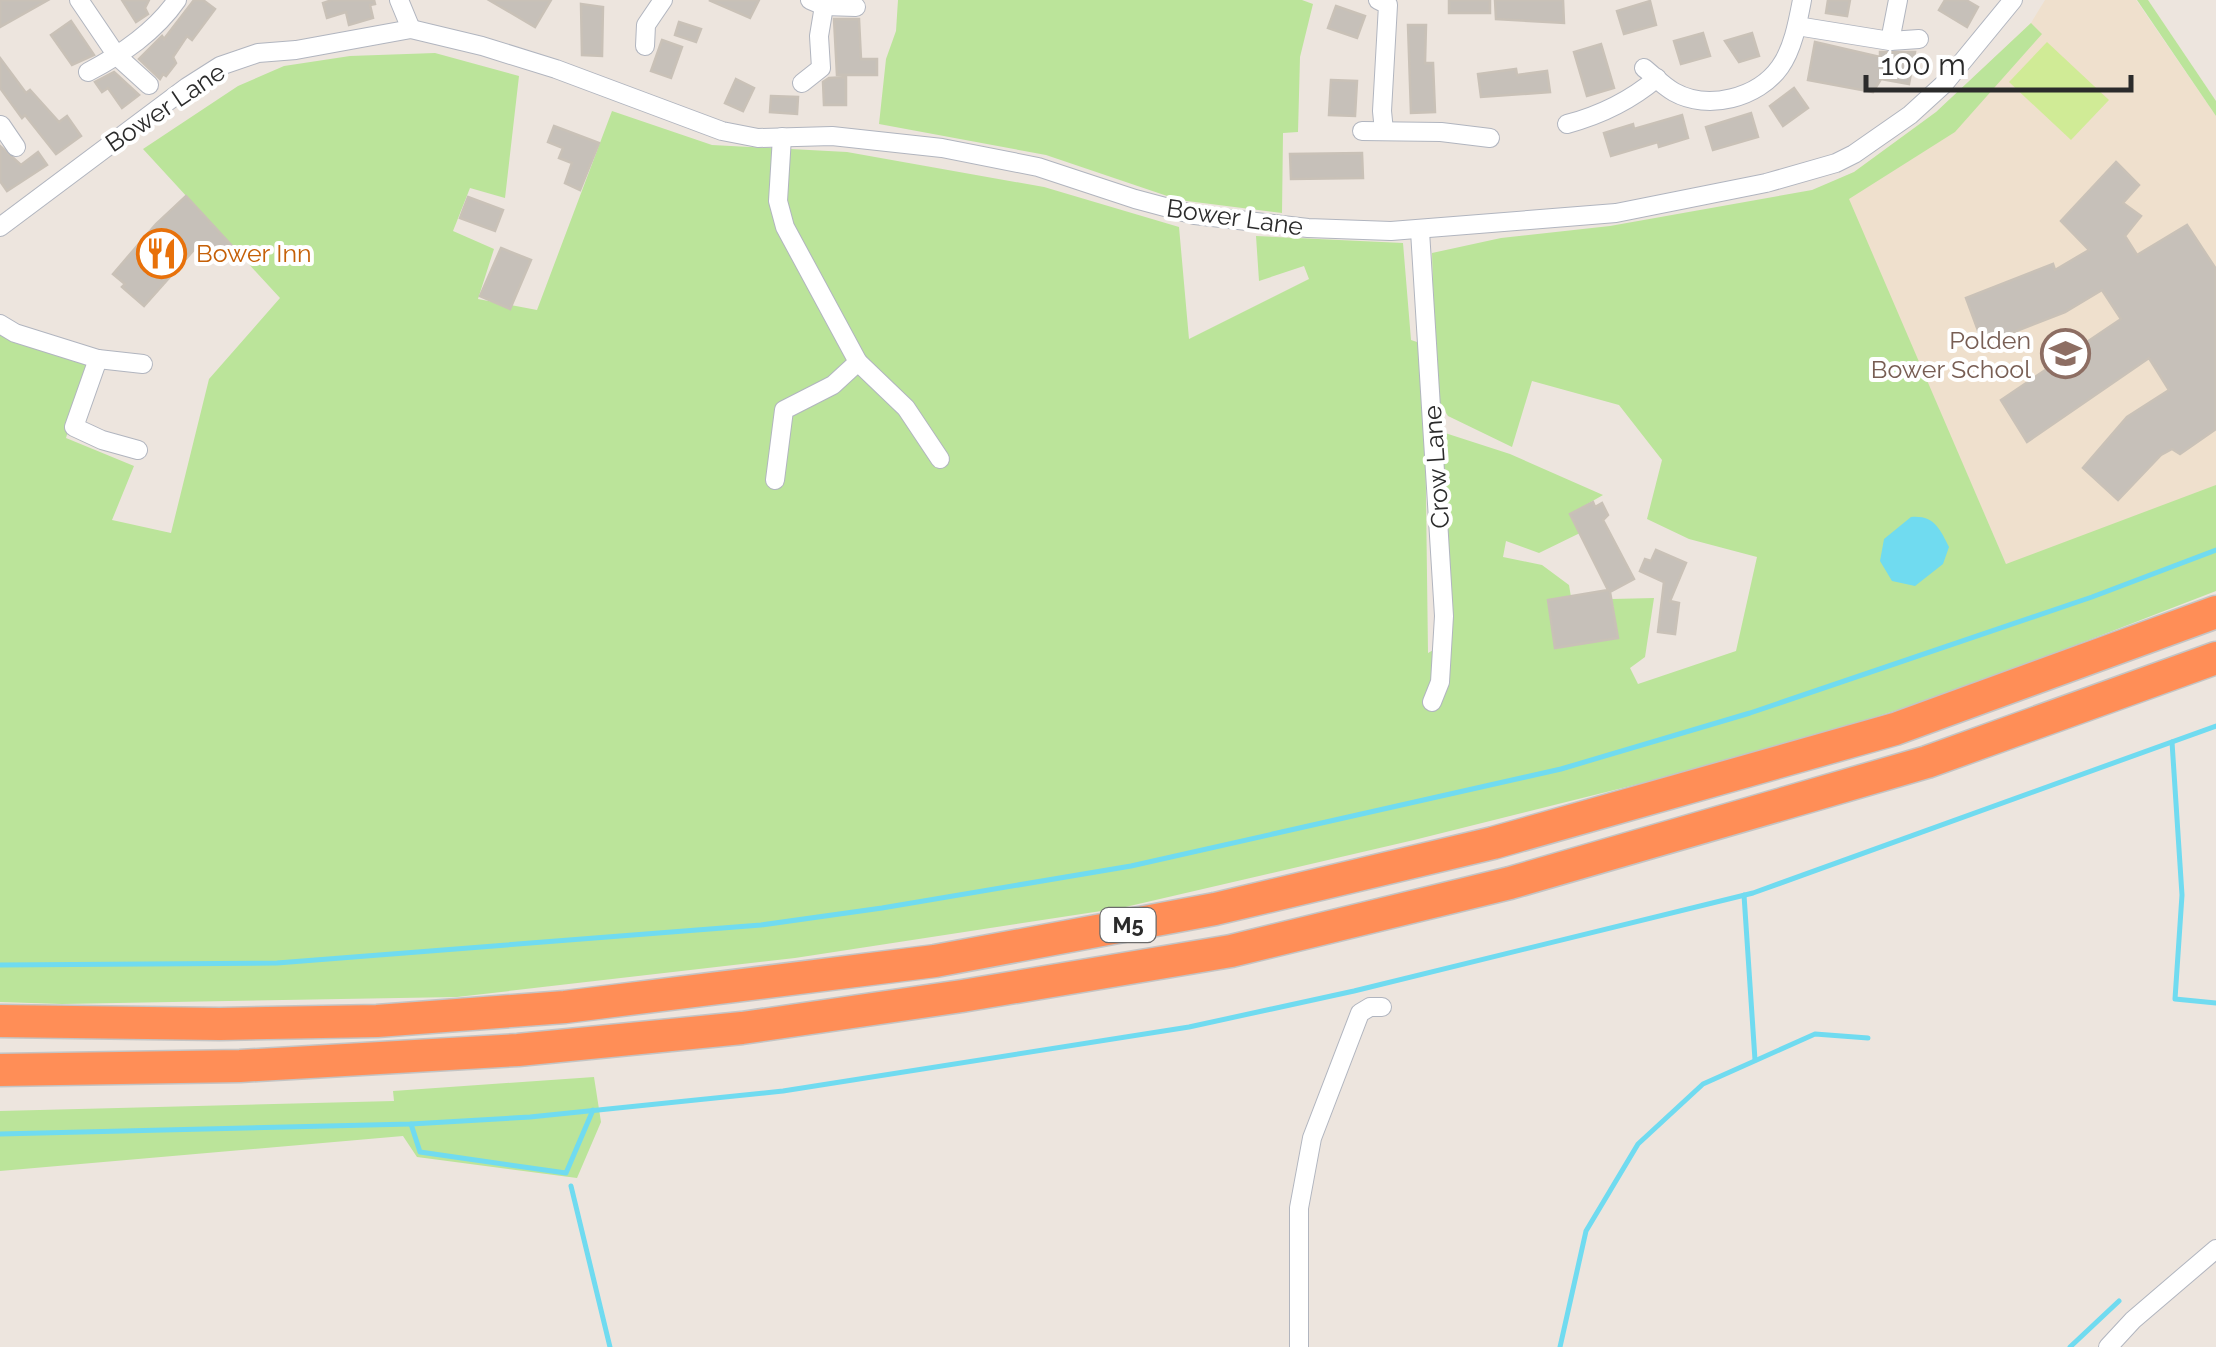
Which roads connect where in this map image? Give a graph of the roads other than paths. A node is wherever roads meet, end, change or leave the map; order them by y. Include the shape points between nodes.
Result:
1 (79, 0) edge
2 (177, 0) edge
3 (399, 0) edge
4 (663, 0) edge
5 (1802, 0) edge
6 (1898, 0) edge
7 (2013, 0) edge
8 (1387, 2) edge
9 (817, 3) edge
10 (856, 7) dead end
11 (1797, 26) junction
12 (411, 28) junction
13 (1919, 39) dead end
14 (1890, 41) junction
15 (645, 46) dead end
16 (118, 56) junction
17 (88, 72) dead end
18 (802, 82) dead end
19 (150, 85) dead end
20 (4, 123) edge
21 (1567, 124) dead end
22 (1362, 131) dead end
23 (1384, 131) junction
24 (782, 138) junction
25 (1490, 138) dead end
26 (16, 147) dead end
27 (0, 227) edge
28 (1420, 231) junction
29 (0, 324) edge
30 (98, 358) junction
31 (858, 362) junction
32 (143, 364) dead end
33 (138, 450) dead end
34 (940, 459) dead end
35 (774, 480) dead end
36 (2216, 612) edge
37 (2216, 658) edge
38 (1432, 702) dead end
39 (1382, 1006) dead end
40 (0, 1021) edge
41 (0, 1070) edge
42 (2216, 1249) edge
43 (1299, 1347) edge
44 (2108, 1347) edge

1 - 16 street
2 - 16 street
3 - 12 street
4 - 15 street via 638,23
5 - 11 street
6 - 14 street
7 - 28 street, Bower Lane via 1910,115 1836,163 1616,213
8 - 23 street
9 - 10 street
9 - 18 street via 829,68
11 - 14 street
11 - 21 street via 1780,67 1750,92 1713,102 1676,93 1650,73 1636,96
12 - 24 street, Bower Lane via 566,72 722,131
12 - 27 street, Bower Lane via 258,53 220,66
13 - 14 street
16 - 17 street
16 - 19 street
20 - 26 street
22 - 23 street
23 - 25 street
24 - 28 street, Bower Lane via 881,140 986,156 1194,215
24 - 31 street via 778,201 785,227
28 - 38 street, Crow Lane via 1444,616 1440,682
29 - 30 street
30 - 32 street
30 - 33 street via 74,428
31 - 34 street via 906,408
31 - 35 street via 833,385 784,410
36 - 40 highway, M5 via 1895,728 1493,843 1215,909 935,962 564,1007 377,1020
37 - 41 highway, M5 via 1927,762 1510,883 1231,951 815,1017 536,1048 240,1066
39 - 43 street via 1360,1013 1312,1138 1299,1208
42 - 44 street

